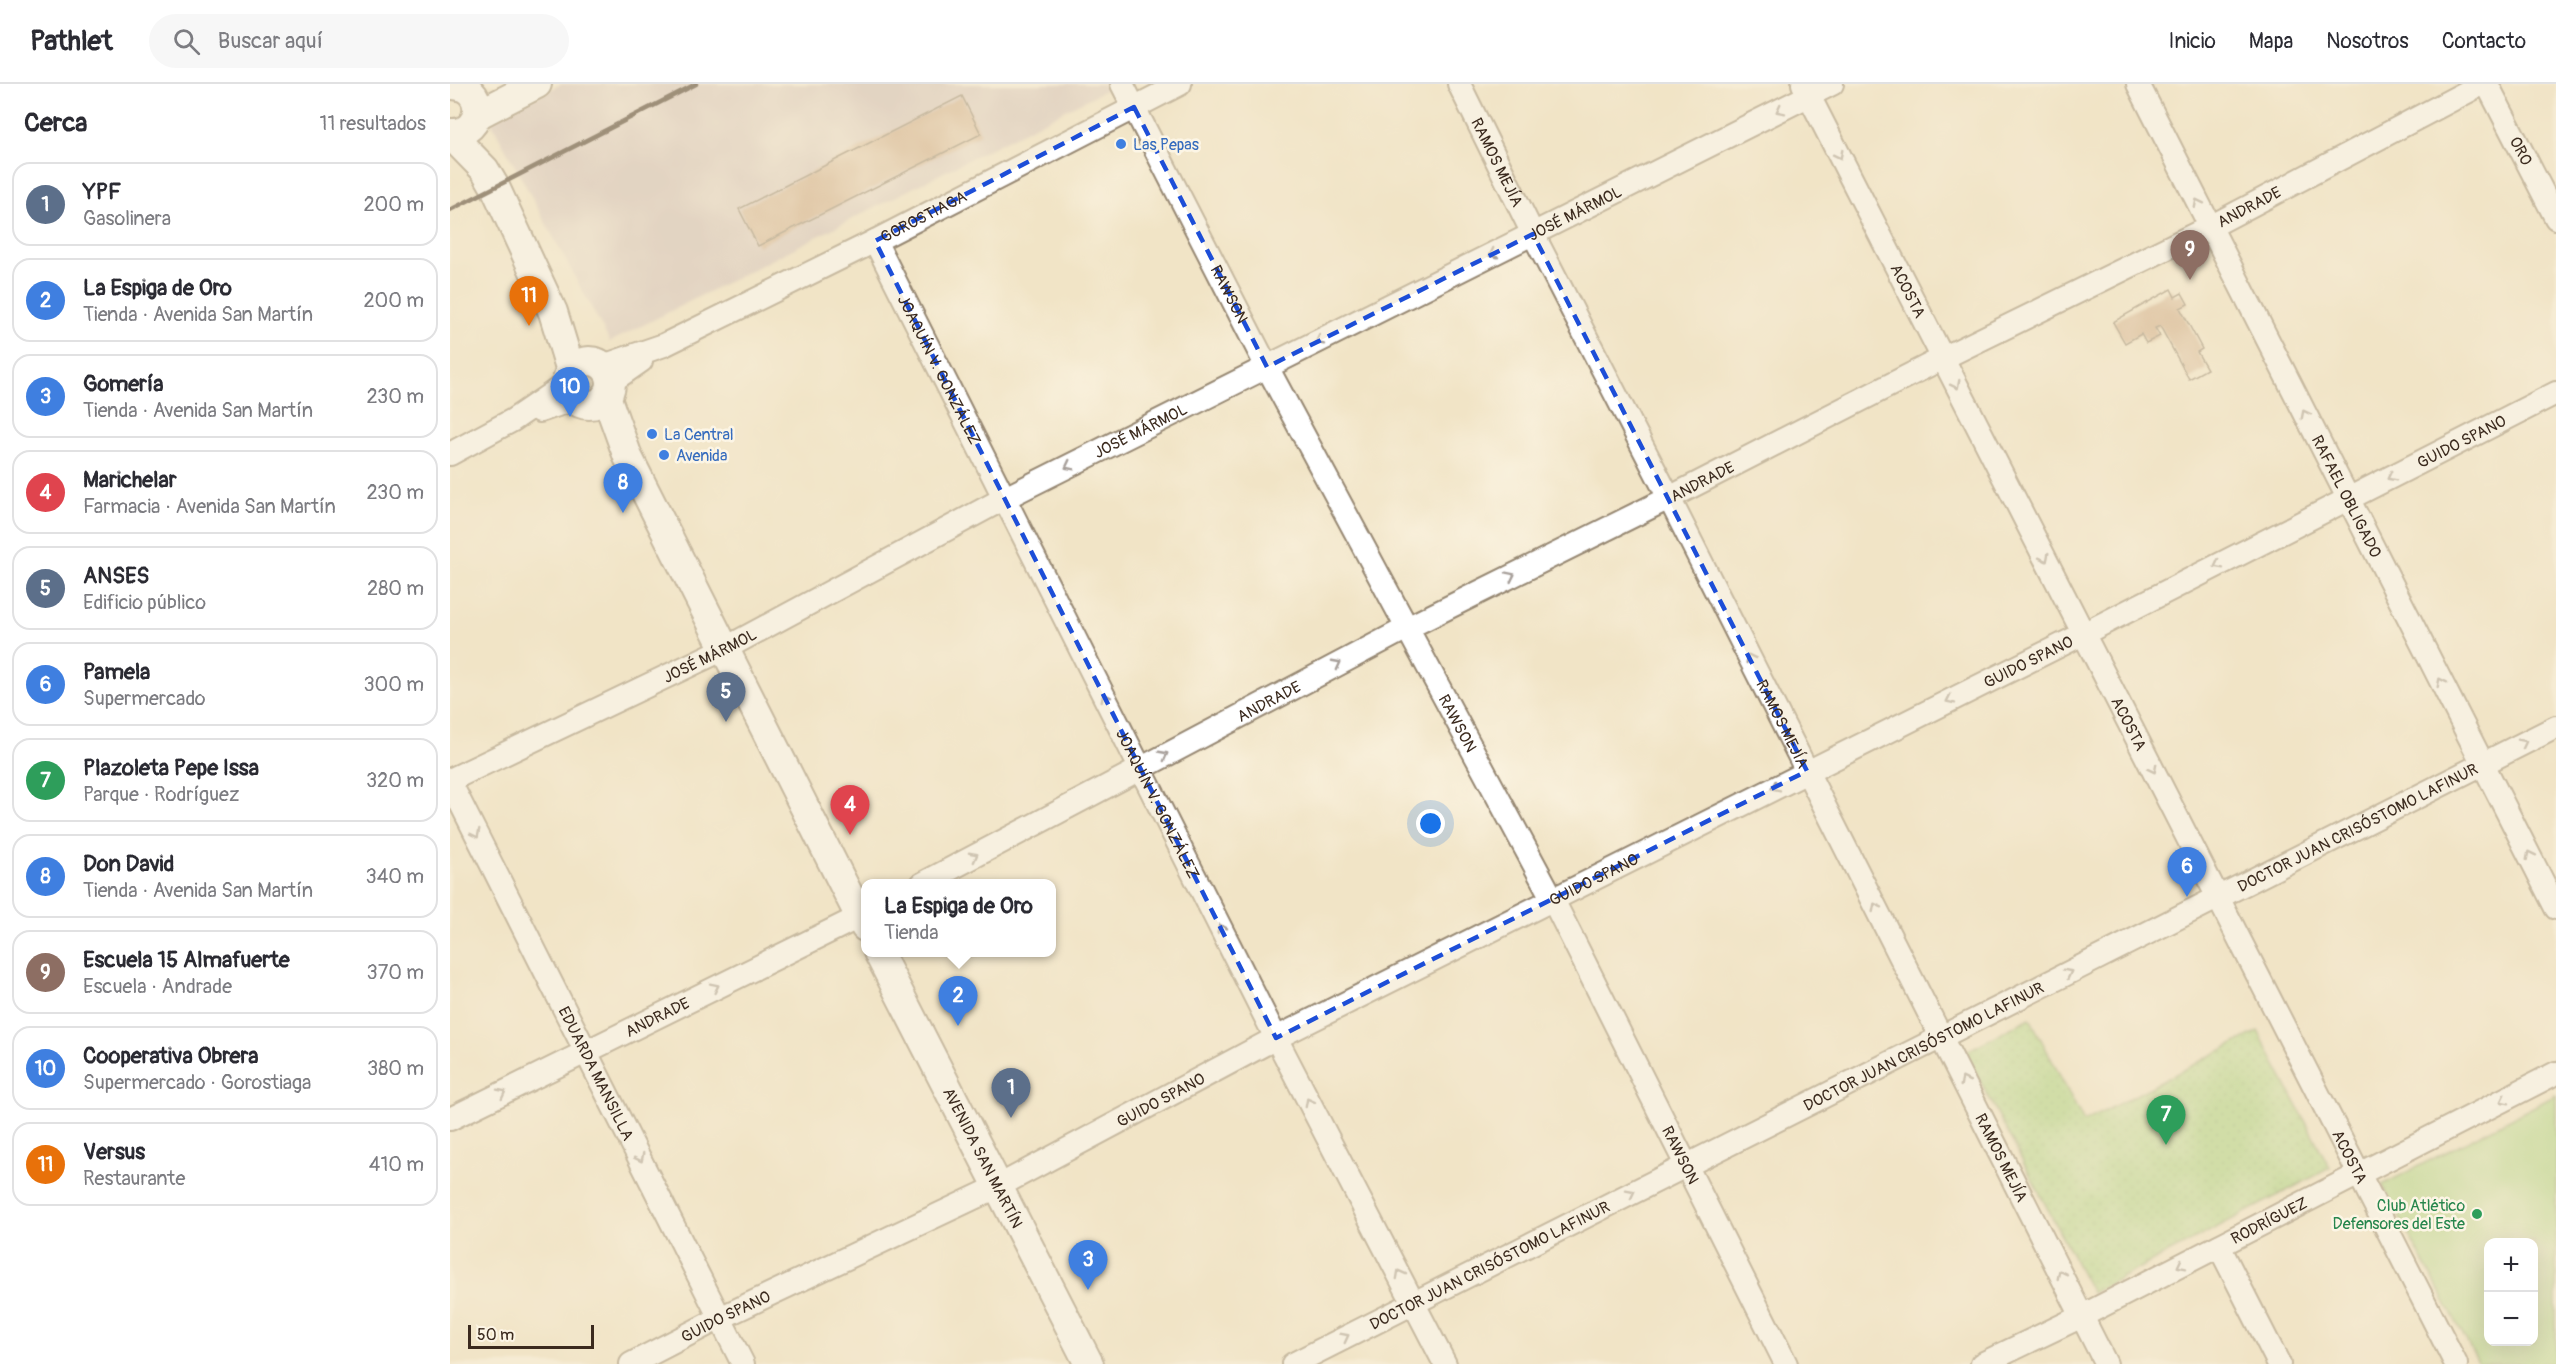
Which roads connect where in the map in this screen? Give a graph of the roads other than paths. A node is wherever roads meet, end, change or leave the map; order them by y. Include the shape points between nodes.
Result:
1 (537, 84) edge
2 (1122, 84) edge
3 (1180, 84) edge
4 (1459, 84) edge
5 (1832, 84) edge
6 (2138, 84) edge
7 (2482, 84) edge
8 (2487, 84) edge
9 (462, 85) edge
10 (1806, 90) edge
11 (1134, 107) junction
12 (463, 126) edge
13 (2556, 218) edge
14 (2210, 227) junction
15 (1533, 234) junction
16 (875, 241) junction
17 (1943, 358) junction
18 (1267, 367) junction
19 (589, 383) junction
20 (2556, 393) edge
21 (450, 454) edge
22 (1005, 498) junction
23 (1669, 498) junction
24 (2348, 499) junction
25 (1407, 628) junction
26 (2083, 633) junction
27 (726, 648) junction
28 (2556, 727) edge
29 (2483, 764) junction
30 (1141, 767) junction
31 (1807, 771) junction
32 (450, 781) edge
33 (931, 879) edge
34 (2218, 897) junction
35 (1552, 898) junction
36 (2556, 908) edge
37 (861, 915) edge
38 (861, 920) edge
39 (881, 957) edge
40 (1942, 1036) junction
41 (1275, 1038) junction
42 (585, 1050) junction
43 (2556, 1073) edge
44 (450, 1119) edge
45 (1686, 1165) junction
46 (2359, 1175) junction
47 (997, 1187) junction
48 (2219, 1246) junction
49 (1415, 1302) junction
50 (2082, 1316) junction
51 (720, 1318) junction
52 (630, 1364) edge
53 (743, 1364) edge
54 (1089, 1364) edge
55 (1293, 1364) edge
56 (1445, 1364) edge
57 (1786, 1364) edge
58 (1982, 1364) edge
59 (2106, 1364) edge
60 (2279, 1364) edge
61 (2456, 1364) edge

1 - 12 main road
2 - 11 street, RAWSON
3 - 11 street, GOROSTIAGA
4 - 15 street, RAMOS MEJÍA
5 - 10 street, JOSÉ MÁRMOL
14 -> 6 street, RAFAEL OBLIGADO
7 - 14 street, ANDRADE
8 - 13 street, ORO
9 - 12 main road via 475,98
10 -> 15 street, JOSÉ MÁRMOL
10 -> 17 street, ACOSTA
11 - 16 street, GOROSTIAGA
11 - 18 street, RAWSON
12 - 19 main road
14 - 17 street, ANDRADE
24 -> 14 street, RAFAEL OBLIGADO
15 -> 18 street, JOSÉ MÁRMOL
15 - 23 street, RAMOS MEJÍA
16 - 19 street, GOROSTIAGA
16 - 22 street, JOAQUÍN V. GONZÁLEZ
17 - 23 street, ANDRADE
17 -> 26 street, ACOSTA
18 -> 22 street, JOSÉ MÁRMOL
18 - 25 street, RAWSON
19 - 21 street, GOROSTIAGA
19 - 27 main road
20 -> 24 street, GUIDO SPANO
22 - 27 street, JOSÉ MÁRMOL
30 -> 22 street, JOAQUÍN V. GONZÁLEZ
25 -> 23 street, ANDRADE
31 -> 23 street, RAMOS MEJÍA
24 -> 26 street, GUIDO SPANO
29 -> 24 street, RAFAEL OBLIGADO
30 -> 25 street, ANDRADE
25 - 35 street, RAWSON
26 -> 31 street, GUIDO SPANO
26 -> 34 street, ACOSTA
27 - 32 street, JOSÉ MÁRMOL
27 - 37 main road
29 -> 28 street, DOCTOR JUAN CRISÓSTOMO LAFINUR
29 - 34 street, DOCTOR JUAN CRISÓSTOMO LAFINUR
36 -> 29 street, RAFAEL OBLIGADO
33 -> 30 street, ANDRADE
41 -> 30 street, JOAQUÍN V. GONZÁLEZ
31 -> 35 street, GUIDO SPANO
40 -> 31 street, RAMOS MEJÍA
32 -> 42 street, EDUARDA MANSILLA
40 -> 34 street, DOCTOR JUAN CRISÓSTOMO LAFINUR
34 - 46 street, ACOSTA
35 - 41 street, GUIDO SPANO
35 - 45 street, RAWSON
42 -> 38 street, ANDRADE
39 - 47 main road, AVENIDA SAN MARTÍN
40 - 45 street, DOCTOR JUAN CRISÓSTOMO LAFINUR
50 -> 40 street, RAMOS MEJÍA
41 - 47 street, GUIDO SPANO
49 -> 41 street, JOAQUÍN V. GONZÁLEZ
44 -> 42 street, ANDRADE
42 -> 51 street, EDUARDA MANSILLA
43 -> 46 street, RODRÍGUEZ
49 -> 45 street, DOCTOR JUAN CRISÓSTOMO LAFINUR
45 - 57 street, RAWSON
46 - 48 street, RODRÍGUEZ
46 - 61 street, ACOSTA
47 - 51 street, GUIDO SPANO
47 - 54 main road, AVENIDA SAN MARTÍN
48 -> 50 street, RODRÍGUEZ
48 - 60 street
55 -> 49 street, DOCTOR JUAN CRISÓSTOMO LAFINUR
49 - 56 street, JOAQUÍN V. GONZÁLEZ
50 - 58 street, RODRÍGUEZ
50 - 59 street, RAMOS MEJÍA
51 - 52 street, GUIDO SPANO
51 - 53 street, EDUARDA MANSILLA

